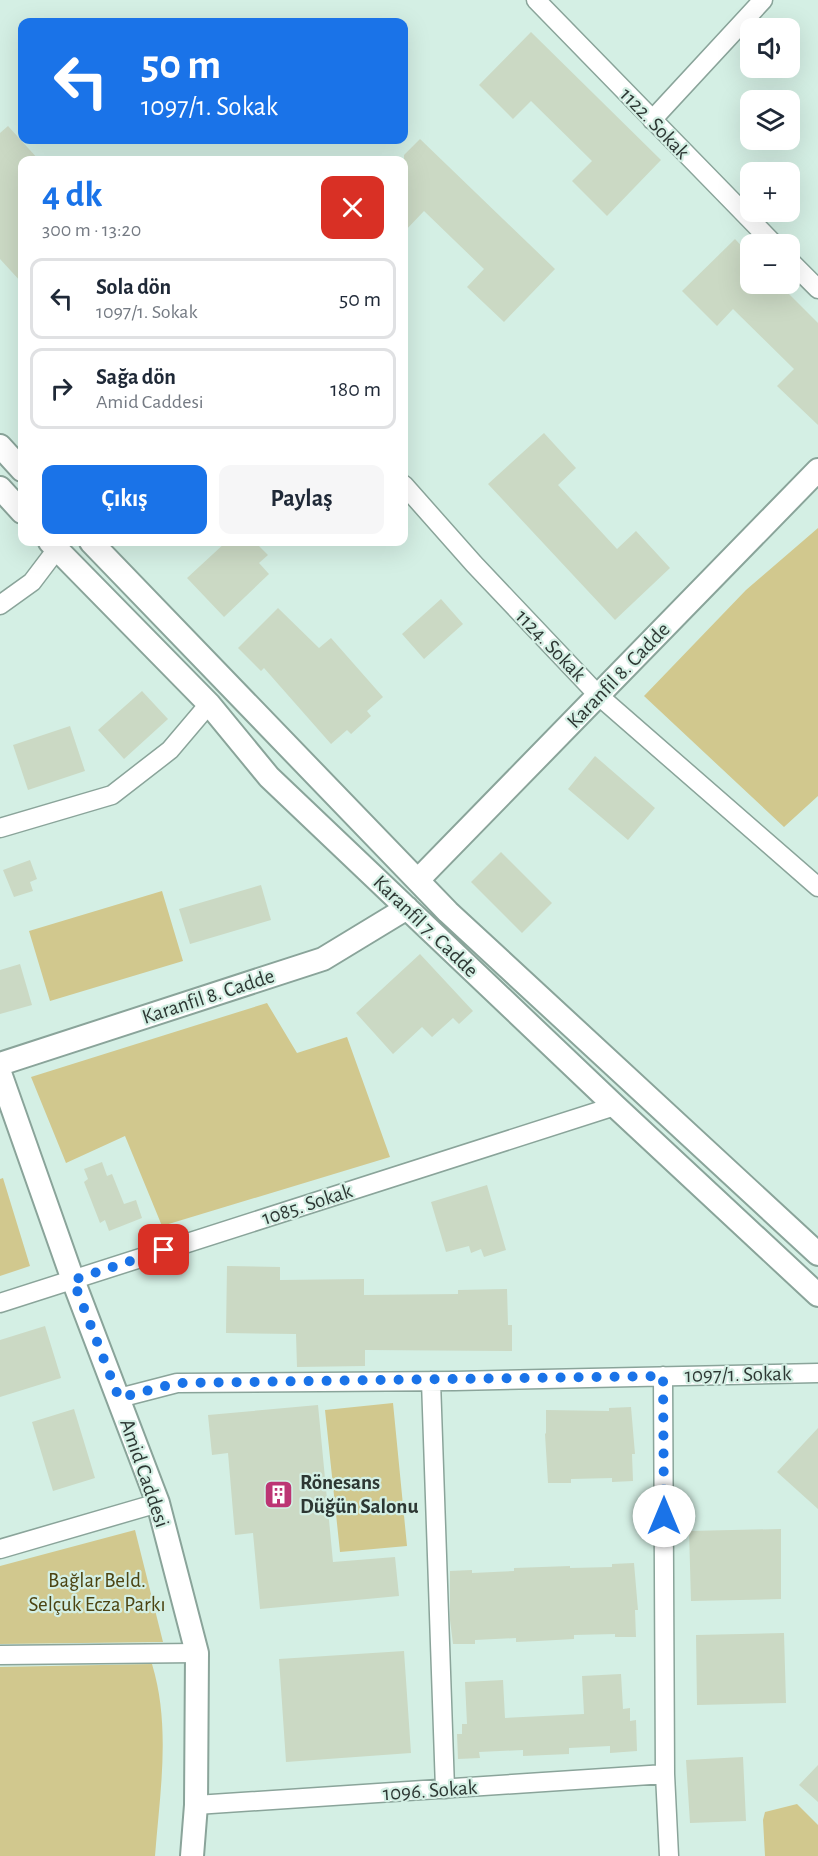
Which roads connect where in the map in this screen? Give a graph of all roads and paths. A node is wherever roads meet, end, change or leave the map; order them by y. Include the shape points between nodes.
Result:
1 (536, 0) edge
2 (763, 0) edge
3 (652, 120) junction
4 (764, 234) edge
5 (800, 271) edge
6 (818, 289) edge
7 (0, 446) edge
8 (18, 466) edge
9 (818, 470) edge
10 (0, 488) edge
11 (408, 490) edge
12 (18, 508) edge
13 (52, 546) edge
14 (54, 546) edge
15 (95, 546) edge
16 (0, 605) edge
17 (599, 696) junction
18 (209, 704) junction
19 (0, 828) edge
20 (417, 880) junction
21 (818, 887) edge
22 (407, 909) junction
23 (0, 1064) edge
24 (0, 1072) edge
25 (615, 1106) junction
26 (818, 1254) edge
27 (73, 1280) junction
28 (818, 1295) edge
29 (0, 1303) edge
30 (818, 1373) edge
31 (663, 1376) junction
32 (431, 1381) junction
33 (119, 1398) junction
34 (158, 1503) junction
35 (0, 1550) edge
36 (197, 1653) junction
37 (0, 1655) edge
38 (665, 1774) junction
39 (444, 1789) junction
40 (196, 1805) junction
41 (192, 1856) edge
42 (669, 1856) edge

1 - 3 street, 1122. Sokak
2 - 3 street
3 - 4 street, 1122. Sokak
5 - 6 street
7 - 8 street
9 - 17 street, Karanfil 8. Cadde
10 - 12 street
11 - 17 street, 1124. Sokak
13 - 16 street via 32,582
14 - 18 street, Karanfil 7. Cadde
15 - 20 street, Karanfil 7. Cadde
17 - 20 street, Karanfil 8. Cadde
17 - 21 street, 1124. Sokak
18 - 19 street via 170,750 112,795
18 - 22 street, Karanfil 7. Cadde via 269,777
20 - 26 street, Karanfil 7. Cadde
22 - 23 street, Karanfil 8. Cadde via 323,959
22 - 25 street, Karanfil 7. Cadde
24 - 27 street, Amid Caddesi
25 - 27 street, 1085. Sokak
25 - 28 street, Karanfil 7. Cadde
27 - 29 street, 1085. Sokak
27 - 33 street, Amid Caddesi
30 - 31 street, 1097/1. Sokak
31 - 32 street, 1097/1. Sokak
31 - 38 street
32 - 33 street, 1097/1. Sokak via 177,1383
32 - 39 street
33 - 34 street, Amid Caddesi
34 - 35 street
34 - 36 street, Amid Caddesi
36 - 37 street
36 - 40 street, Amid Caddesi
38 - 39 street, 1096. Sokak
38 - 42 street
39 - 40 street, 1096. Sokak
40 - 41 street, Amid Caddesi

